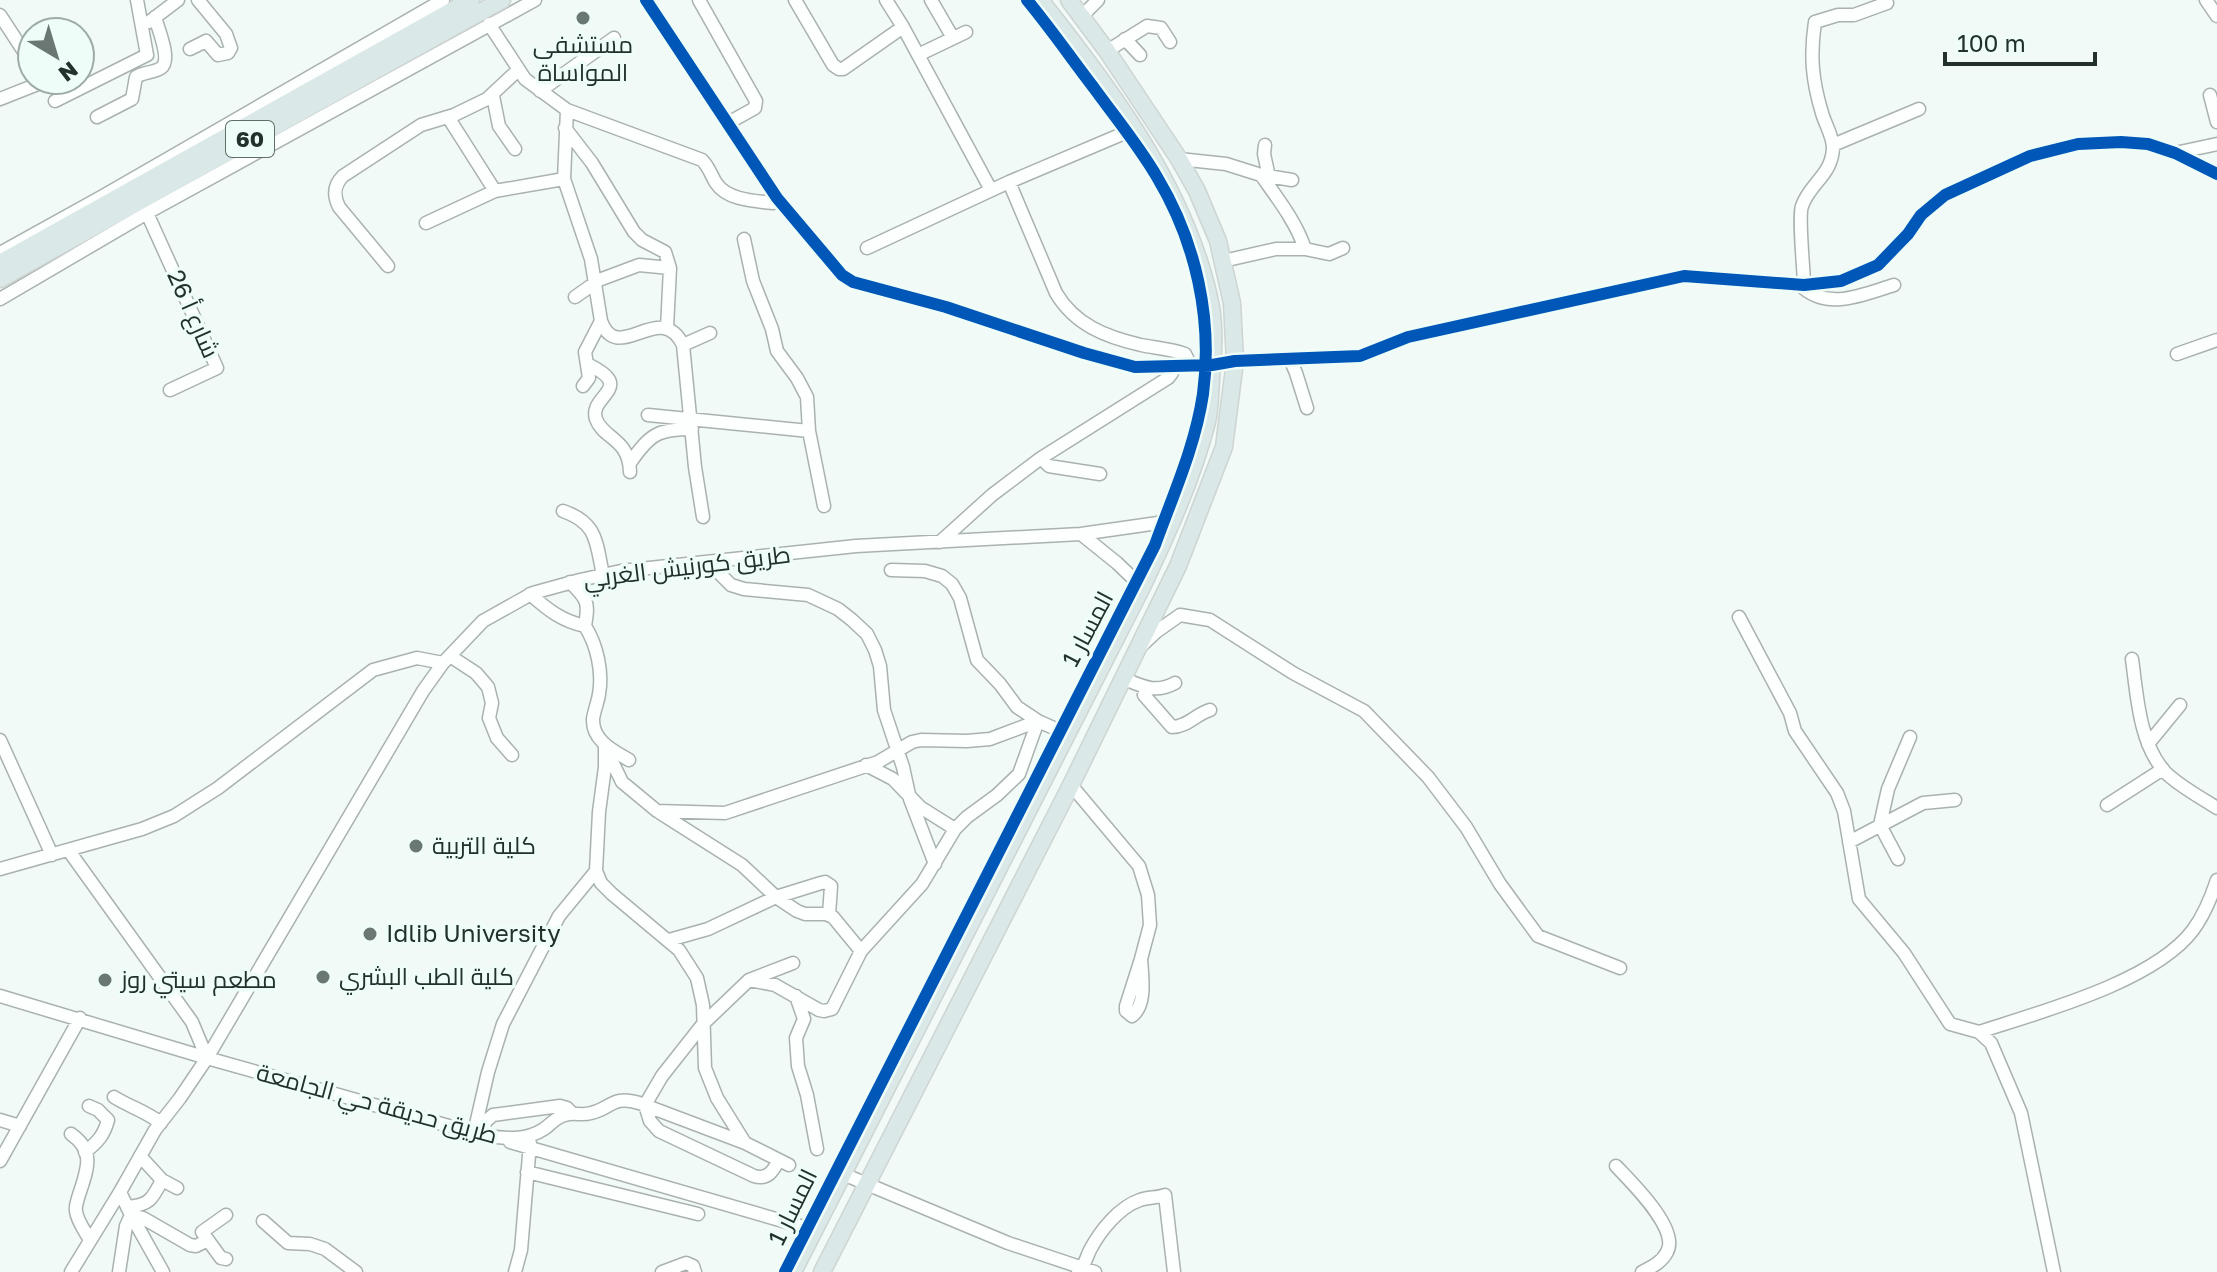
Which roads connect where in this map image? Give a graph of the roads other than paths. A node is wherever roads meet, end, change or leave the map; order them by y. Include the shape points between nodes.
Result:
1 (137, 0) edge
2 (198, 0) edge
3 (443, 0) edge
4 (471, 0) edge
5 (502, 0) edge
6 (535, 0) edge
7 (646, 0) edge
8 (699, 0) edge
9 (795, 0) edge
10 (931, 0) edge
11 (1040, 0) edge
12 (1069, 0) edge
13 (1098, 0) edge
14 (2206, 0) edge
15 (175, 1) edge
16 (888, 1) edge
17 (1887, 3) dead end
18 (0, 15) edge
19 (1082, 16) junction
20 (2217, 16) edge
21 (155, 17) junction
22 (489, 24) junction
23 (142, 26) junction
24 (903, 27) junction
25 (966, 32) dead end
26 (614, 38) dead end
27 (953, 38) junction
28 (1125, 39) junction
29 (16, 40) edge
30 (1170, 42) dead end
31 (190, 49) dead end
32 (1107, 51) junction
33 (918, 55) junction
34 (1140, 55) dead end
35 (517, 71) junction
36 (96, 83) edge
37 (540, 91) junction
38 (2210, 95) dead end
39 (52, 96) edge
40 (72, 96) edge
41 (493, 96) junction
42 (1919, 109) dead end
43 (567, 110) junction
44 (97, 117) dead end
45 (448, 117) junction
46 (2217, 122) edge
47 (728, 123) junction
48 (565, 128) junction
49 (1134, 129) junction
50 (2217, 144) edge
51 (1265, 145) dead end
52 (1833, 145) junction
53 (515, 149) dead end
54 (2175, 153) junction
55 (1179, 159) junction
56 (2217, 174) edge
57 (1265, 176) junction
58 (564, 179) junction
59 (1292, 180) dead end
60 (1009, 182) junction
61 (991, 190) junction
62 (495, 191) junction
63 (777, 198) junction
64 (147, 213) junction
65 (426, 223) dead end
66 (744, 239) dead end
67 (642, 240) junction
68 (867, 248) dead end
69 (1343, 248) dead end
70 (1305, 249) junction
71 (0, 253) edge
72 (1223, 261) junction
73 (0, 263) edge
74 (643, 265) junction
75 (388, 266) dead end
76 (670, 268) junction
77 (0, 279) edge
78 (594, 282) junction
79 (1802, 285) junction
80 (1894, 285) dead end
81 (575, 297) dead end
82 (0, 299) edge
83 (601, 321) junction
84 (667, 328) junction
85 (710, 333) dead end
86 (2217, 340) edge
87 (683, 345) junction
88 (2177, 354) dead end
89 (1290, 359) junction
90 (1235, 361) junction
91 (587, 364) junction
92 (1212, 365) junction
93 (1172, 366) junction
94 (1191, 366) junction
95 (583, 386) dead end
96 (170, 390) dead end
97 (1307, 408) dead end
98 (648, 415) dead end
99 (692, 424) junction
100 (809, 431) junction
101 (1041, 458) junction
102 (1100, 474) dead end
103 (824, 506) dead end
104 (563, 511) dead end
105 (1176, 512) junction
106 (703, 517) dead end
107 (1081, 534) junction
108 (940, 542) junction
109 (715, 561) junction
110 (891, 570) dead end
111 (603, 575) junction
112 (570, 582) junction
113 (1142, 587) junction
114 (530, 594) junction
115 (1739, 617) dead end
116 (585, 626) junction
117 (1134, 653) junction
118 (446, 659) junction
119 (2132, 659) dead end
120 (1122, 678) junction
121 (1175, 683) dead end
122 (1148, 689) junction
123 (2180, 705) dead end
124 (1210, 710) dead end
125 (1038, 721) junction
126 (1067, 734) junction
127 (1910, 737) dead end
128 (0, 740) edge
129 (2148, 744) junction
130 (605, 747) junction
131 (898, 750) junction
132 (512, 755) dead end
133 (629, 760) dead end
134 (866, 765) junction
135 (2163, 769) junction
136 (1071, 785) junction
137 (910, 799) junction
138 (1955, 800) dead end
139 (2107, 805) dead end
140 (2217, 808) edge
141 (657, 811) junction
142 (1880, 825) junction
143 (955, 829) junction
144 (1849, 842) junction
145 (69, 851) junction
146 (52, 855) junction
147 (1898, 859) dead end
148 (935, 864) junction
149 (0, 869) edge
150 (596, 871) junction
151 (2217, 880) edge
152 (776, 897) junction
153 (829, 915) junction
154 (669, 940) junction
155 (861, 951) junction
156 (1141, 959) dead end
157 (793, 963) dead end
158 (1620, 968) dead end
159 (749, 980) junction
160 (0, 996) edge
161 (796, 996) junction
162 (80, 1018) junction
163 (703, 1024) junction
164 (1979, 1032) junction
165 (207, 1058) junction
166 (114, 1097) dead end
167 (645, 1105) junction
168 (89, 1106) dead end
169 (572, 1113) junction
170 (0, 1120) edge
171 (161, 1123) junction
172 (20, 1126) junction
173 (71, 1134) dead end
174 (478, 1134) junction
175 (530, 1141) junction
176 (745, 1143) junction
177 (817, 1149) dead end
178 (85, 1152) junction
179 (140, 1156) junction
180 (0, 1161) edge
181 (1616, 1166) dead end
182 (527, 1172) junction
183 (843, 1174) junction
184 (162, 1180) junction
185 (866, 1184) junction
186 (177, 1188) dead end
187 (120, 1192) junction
188 (129, 1211) junction
189 (698, 1214) dead end
190 (226, 1215) dead end
191 (263, 1221) dead end
192 (814, 1230) junction
193 (90, 1240) junction
194 (208, 1240) junction
195 (226, 1259) dead end
196 (1085, 1271) edge
197 (71, 1272) edge
198 (119, 1272) edge
199 (163, 1272) edge
200 (356, 1272) edge
201 (515, 1272) edge
202 (662, 1272) edge
203 (695, 1272) edge
204 (793, 1272) edge
205 (822, 1272) edge
206 (1174, 1272) edge
207 (1642, 1272) edge
208 (2054, 1272) edge

1 - 23 street
2 - 31 street via 231,48 223,55 206,41
3 - 71 street
4 - 73 main road, 60
5 - 77 main road, 60
6 - 22 street
7 - 47 street
8 - 47 street via 756,101 755,108
9 - 24 street via 839,69
10 - 27 street
11 - 49 main road
12 - 19 main road
13 - 19 street
14 - 20 street
15 - 21 street
16 - 24 street
17 - 52 street via 1815,22 1812,71
18 - 29 street
19 - 32 main road
21 - 23 street
21 - 44 street via 164,64 136,77 132,99
22 - 35 street
22 - 64 street
23 - 36 street via 147,55
24 - 33 street
25 - 27 street
26 - 37 street
27 - 33 street
28 - 30 street via 1155,25
28 - 32 street
28 - 34 street
32 - 55 main road
33 - 61 street
35 - 37 street
35 - 41 street
37 - 43 street
38 - 46 street
39 - 40 street via 57,104
41 - 45 street
41 - 53 street via 499,126
42 - 52 street
43 - 48 street
43 - 63 street via 702,160 726,193 752,201 773,203
45 - 62 street
45 - 75 street via 421,125 336,184 339,207
47 - 63 street
48 - 58 street
48 - 67 street
49 - 60 street
49 - 92 main road via 1170,189 1200,267 1211,309
50 - 54 street
51 - 57 street
52 - 79 street via 1830,166 1800,210
54 - 56 street
54 - 79 street via 2121,142 2078,144 2030,156 1945,195 1878,265 1841,281
55 - 57 street via 1226,164
55 - 72 main road
57 - 59 street
57 - 70 street
58 - 62 street
58 - 78 street
60 - 61 street
60 - 94 street via 1068,310 1101,332 1185,354
61 - 68 street
62 - 65 street
63 - 93 street via 832,266 853,282 1135,367
64 - 82 street
64 - 96 street, شارع أ 26 via 217,368
66 - 100 street via 777,351 807,397
67 - 74 street
67 - 76 street via 665,252
69 - 70 street via 1329,254
70 - 72 street via 1276,249
72 - 90 main road
74 - 76 street
74 - 78 street
76 - 84 street
78 - 81 street
78 - 83 street
79 - 80 street via 1821,298 1843,300
79 - 89 street via 1684,276 1408,337 1360,356
83 - 84 street via 615,338
83 - 91 street via 585,352
84 - 87 street
85 - 87 street
86 - 88 street
87 - 99 street
89 - 90 street
89 - 97 street
90 - 92 street
90 - 117 main road via 1224,447 1178,566
91 - 95 street via 589,378
91 - 99 street via 607,376 610,388 595,409 596,418 618,441 630,467 646,442 660,432
92 - 94 street
92 - 105 main road via 1208,420
93 - 94 street
93 - 101 street via 1168,378
98 - 99 street
99 - 100 street
99 - 106 street
100 - 103 street
101 - 102 street via 1049,466
101 - 108 street
104 - 111 street via 591,528
105 - 107 street, طريق كورنيش الغربي via 1158,523
105 - 113 main road
107 - 108 street, طريق كورنيش الغربي
107 - 113 street
108 - 109 street, طريق كورنيش الغربي
109 - 111 street, طريق كورنيش الغربي
109 - 131 street via 731,585 808,595 838,609 867,634 880,666 884,710
110 - 125 street via 925,571 952,584 977,660 1012,703
111 - 112 street, طريق كورنيش الغربي
112 - 114 street, طريق كورنيش الغربي
112 - 116 street via 586,598
113 - 126 main road
114 - 116 street via 557,617
114 - 118 street, طريق كورنيش الغربي via 483,621
115 - 144 street via 1795,731 1837,793
116 - 130 street via 595,641 600,691 594,728
117 - 120 main road
117 - 158 street via 1180,615 1210,620 1364,711 1428,777 1538,936
118 - 132 street via 463,662 488,687 489,718
118 - 145 street via 417,658 373,670 174,816
118 - 165 street, طريق كورنيش الغربي
119 - 129 street
120 - 122 street
120 - 136 main road
121 - 122 street
122 - 124 street via 1144,695 1172,727
123 - 129 street
125 - 126 street
125 - 131 street via 990,739 921,740
125 - 143 street via 1019,774
126 - 183 main road
127 - 142 street via 1888,789
128 - 146 street
129 - 135 street
130 - 133 street
130 - 141 street via 622,782
130 - 150 street
131 - 134 street
131 - 137 street
134 - 137 street via 893,779
134 - 141 street via 725,813
135 - 139 street
135 - 140 street
136 - 156 street via 1139,866 1150,925
136 - 185 main road
137 - 143 street
137 - 148 street
138 - 142 street via 1923,803
141 - 152 street via 742,865
142 - 144 street
142 - 147 street
143 - 148 street
144 - 164 street via 1859,899 1904,953 1950,1024
145 - 146 street
145 - 165 street via 192,1022
146 - 149 street
148 - 155 street
150 - 154 street via 612,894
150 - 174 street via 559,916 503,1024
151 - 164 street via 2192,931 2142,971
152 - 153 street via 802,913
152 - 153 street via 825,882 831,889
152 - 154 street via 708,929
153 - 155 street
154 - 163 street via 697,978
155 - 161 street via 832,1009 819,1010
157 - 159 street
159 - 161 street
159 - 163 street
160 - 162 street, طريق حديقة حي الجامعة
161 - 177 street via 804,1019 796,1038 798,1066
162 - 165 street, طريق حديقة حي الجامعة
162 - 172 street
163 - 167 street
163 - 176 street via 705,1068
164 - 208 street via 1991,1043 2021,1113
165 - 171 street, طريق كورنيش الغربي
165 - 174 street, طريق حديقة حي الجامعة
166 - 171 street
167 - 169 street, طريق حديقة حي الجامعة via 619,1100 589,1114
167 - 176 street, طريق حديقة حي الجامعة
167 - 176 street, طريق حديقة حي الجامعة via 659,1131 754,1176 770,1174 784,1163
168 - 178 street via 108,1120 104,1134
169 - 174 street via 560,1106 493,1115
169 - 175 street, طريق حديقة حي الجامعة via 557,1118
170 - 172 street
171 - 179 street, طريق كورنيش الغربي
172 - 180 street
173 - 178 street
174 - 175 street, طريق حديقة حي الجامعة
175 - 182 street
175 - 192 street
178 - 193 street via 86,1173 75,1209
179 - 184 street
179 - 187 street, طريق كورنيش الغربي
181 - 207 street via 1669,1234 1669,1249
182 - 189 street
182 - 201 street
183 - 185 street
183 - 192 main road
184 - 186 street
184 - 188 street via 148,1202
185 - 196 street
185 - 205 main road
187 - 188 street
187 - 193 street, طريق كورنيش الغربي
188 - 194 street via 190,1245
188 - 198 street
188 - 199 street
190 - 194 street via 202,1232
191 - 200 street via 288,1243 325,1249
192 - 204 main road
193 - 197 street, طريق كورنيش الغربي
194 - 195 street
196 - 206 street via 1097,1239 1117,1215 1136,1201 1165,1195
202 - 203 street via 686,1263

